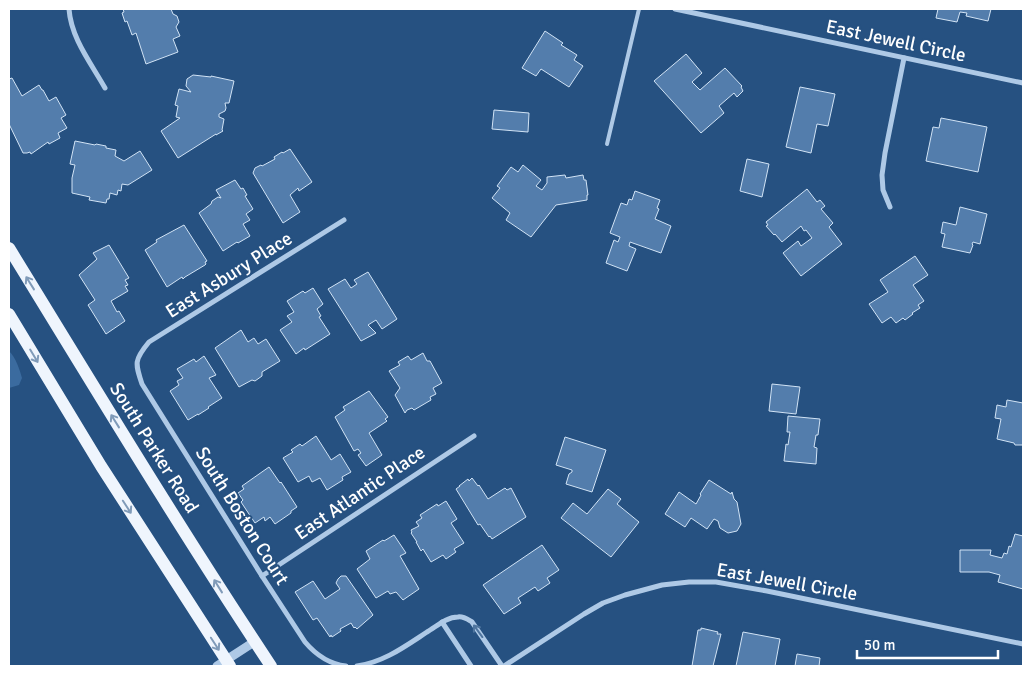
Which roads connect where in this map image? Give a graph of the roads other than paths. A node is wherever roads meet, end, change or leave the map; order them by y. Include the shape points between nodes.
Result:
1 (69, 9) edge
2 (639, 9) edge
3 (675, 9) edge
4 (904, 58) junction
5 (1023, 84) edge
6 (105, 88) dead end
7 (607, 144) dead end
8 (890, 207) dead end
9 (344, 220) dead end
10 (9, 248) edge
11 (9, 314) edge
12 (136, 361) joint
13 (474, 436) dead end
14 (262, 576) junction
15 (442, 622) junction
16 (254, 642) junction
17 (1023, 644) edge
18 (224, 664) edge
19 (271, 666) edge
20 (346, 666) edge
21 (357, 666) edge
22 (471, 666) edge
23 (503, 666) edge

1 - 6 street via 78,40
2 - 7 lane
3 - 4 street, East Jewell Circle
4 - 5 street, East Jewell Circle
4 - 8 street via 882,175 883,190
9 - 12 street, East Asbury Place via 149,342
16 -> 10 main road, South Parker Road
11 -> 18 main road
12 - 14 street, South Boston Court via 142,384
13 - 14 street, East Atlantic Place
14 - 20 street, South Boston Court via 311,649 327,660
15 - 21 street via 390,656
15 - 22 street
23 -> 15 street via 468,619 459,616
16 - 18 street
16 - 19 main road, South Parker Road
17 - 23 street, East Jewell Circle via 767,590 689,582 662,585 603,603

